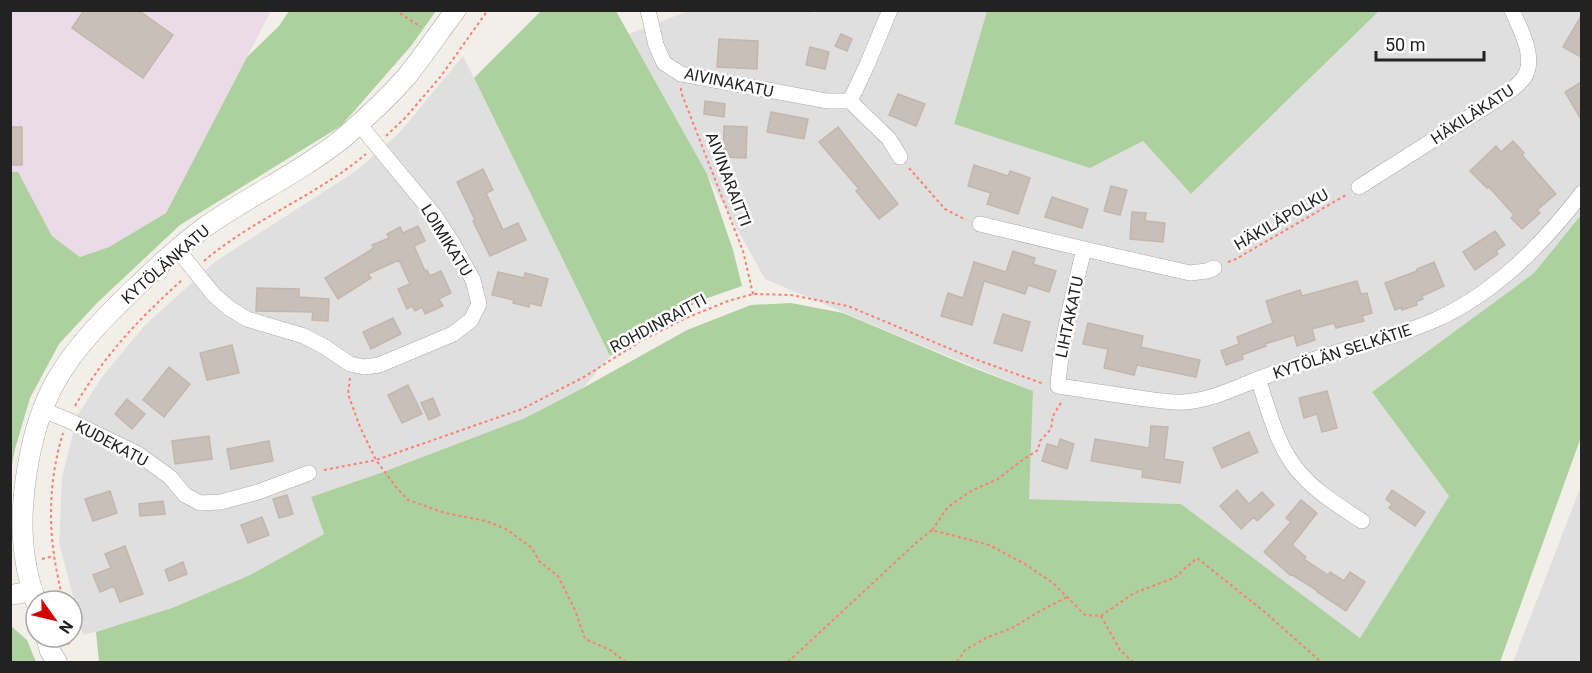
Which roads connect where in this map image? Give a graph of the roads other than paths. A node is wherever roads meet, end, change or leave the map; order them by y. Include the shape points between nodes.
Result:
1 (456, 10) edge
2 (648, 10) edge
3 (890, 10) edge
4 (1512, 10) edge
5 (850, 101) junction
6 (359, 124) junction
7 (900, 157) road end
8 (1359, 188) road end
9 (1581, 193) edge
10 (980, 224) road end
11 (177, 249) junction
12 (1084, 249) junction
13 (1214, 268) road end
14 (1258, 380) junction
15 (1060, 393) joint
16 (43, 410) junction
17 (309, 473) road end
18 (1362, 521) dead end
19 (32, 589) edge

1 - 6 street, KYTÖLÄNKATU via 407,75
2 - 5 street, AIVINAKATU via 664,63 681,74 817,100
3 - 5 street
4 - 8 street, HÄKILÄKATU via 1528,52 1529,65 1519,84
5 - 7 street via 889,140
6 - 11 street, KYTÖLÄNKATU via 320,155 203,228
6 - 11 street, LOIMIKATU via 435,216 473,280 479,304 471,320 453,334 380,365 350,364 304,336 247,320 214,295
9 - 14 street, KYTÖLÄN SELKÄTIE via 1525,259 1465,304 1395,335
10 - 12 street
11 - 16 street, KYTÖLÄNKATU via 73,355
12 - 13 street via 1190,273
12 - 15 street, LIHTAKATU via 1059,361
14 - 15 street, KYTÖLÄN SELKÄTIE via 1211,398 1181,403
14 - 18 street via 1287,455 1300,473
16 - 17 street, KUDEKATU via 138,454 170,477 185,495 200,503 258,492
16 - 19 street, KYTÖLÄNKATU via 33,440 24,501 25,563

